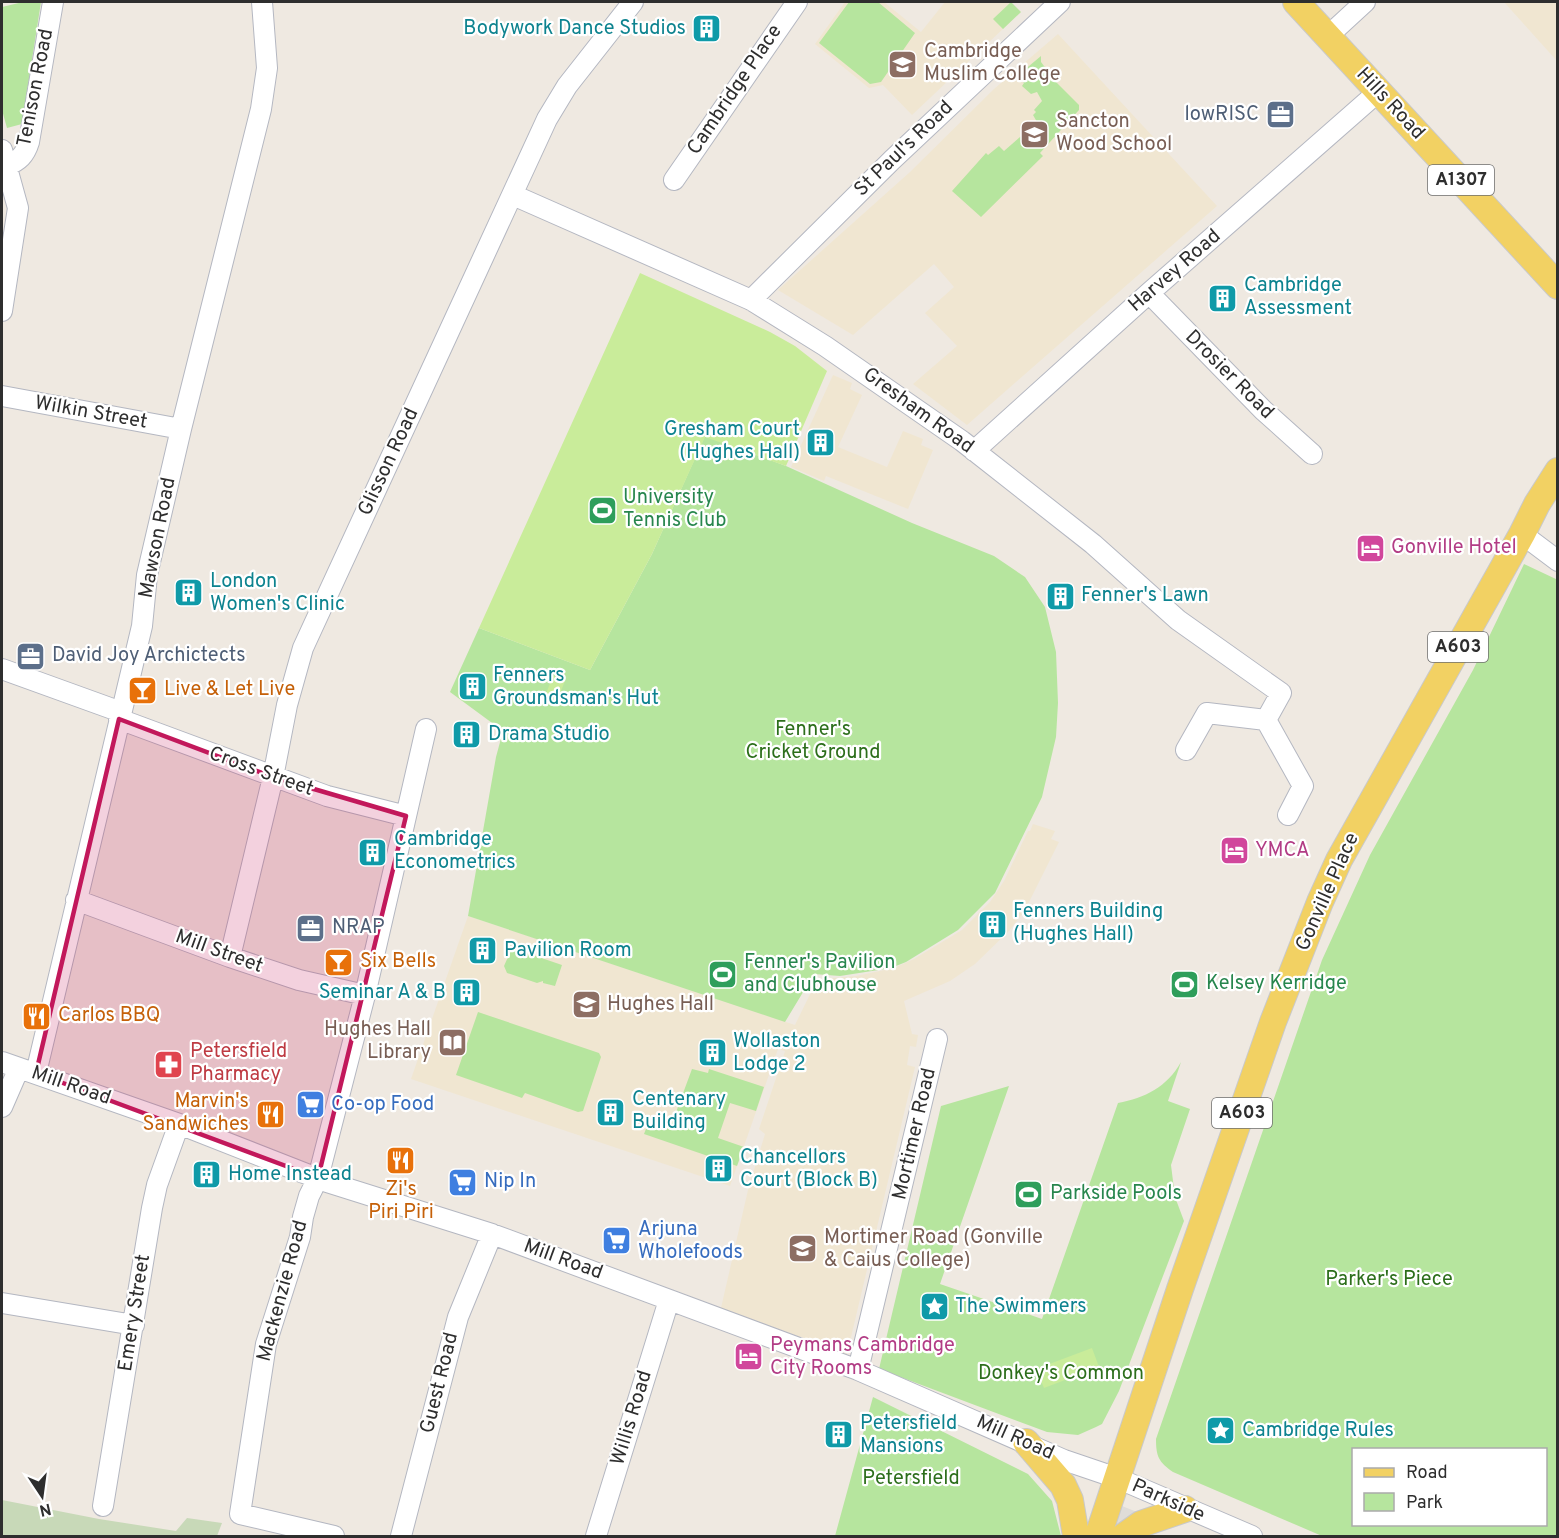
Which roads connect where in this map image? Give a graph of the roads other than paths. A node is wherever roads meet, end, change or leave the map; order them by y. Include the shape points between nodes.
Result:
1 (53, 2) edge
2 (262, 2) edge
3 (633, 2) edge
4 (797, 2) edge
5 (1060, 2) edge
6 (1296, 2) edge
7 (1365, 2) edge
8 (1328, 36) junction
9 (1378, 92) junction
10 (4, 158) edge
11 (674, 180) dead end
12 (513, 195) junction
13 (1557, 286) edge
14 (1149, 293) junction
15 (751, 300) junction
16 (2, 311) edge
17 (2, 396) edge
18 (181, 429) junction
19 (974, 451) junction
20 (1312, 454) dead end
21 (1557, 471) edge
22 (1522, 534) junction
23 (1557, 561) edge
24 (2, 669) edge
25 (120, 716) junction
26 (1266, 720) junction
27 (426, 729) dead end
28 (1186, 750) dead end
29 (273, 777) junction
30 (1288, 815) dead end
31 (406, 816) junction
32 (76, 900) junction
33 (230, 957) junction
34 (365, 995) junction
35 (937, 1038) dead end
36 (19, 1068) edge
37 (2, 1107) edge
38 (179, 1124) junction
39 (318, 1178) junction
40 (492, 1234) junction
41 (669, 1300) junction
42 (2, 1303) edge
43 (134, 1325) junction
44 (858, 1370) junction
45 (1026, 1442) junction
46 (1117, 1478) junction
47 (103, 1506) dead end
48 (1185, 1509) junction
49 (334, 1536) edge
50 (401, 1536) edge
51 (596, 1536) edge
52 (1076, 1536) edge
53 (1098, 1536) edge
54 (1124, 1536) edge
55 (1252, 1536) edge

1 - 10 street, Tenison Road via 29,142 25,154 16,162
2 - 18 street, Mawson Road via 267,68 263,98
3 - 12 street, Glisson Road via 567,86 547,119
4 - 11 street, Cambridge Place
5 - 15 street, St Paul's Road
6 - 8 main road, Hills Road / A1307
7 - 8 street
8 - 9 main road, Hills Road / A1307
9 - 13 main road, Hills Road / A1307
9 - 14 street, Harvey Road
10 - 16 street, Tenison Road via 18,208
12 - 15 street, Gresham Road
12 - 29 street, Glisson Road via 303,648
14 - 19 street, Harvey Road
14 - 20 street, Drosier Road via 1263,410
15 - 19 street, Gresham Road via 825,346
17 - 18 street, Wilkin Street
18 - 25 street, Mawson Road
19 - 26 street, Gresham Road via 1093,544 1178,620 1281,693
21 - 22 main road, Gonville Place / A603
22 - 23 street
22 - 46 main road, Gonville Place / A603 via 1350,840 1320,902 1273,1022
24 - 25 street, Cross Street
25 - 29 street, Cross Street
25 - 32 street, Mawson Road
26 - 28 street via 1207,713
26 - 30 street via 1303,786
27 - 31 street, Mackenzie Road
29 - 31 street, Cross Street
29 - 33 street, Glisson Road
31 - 34 street, Mackenzie Road
32 - 33 street, Mill Street
32 - 36 street, Mawson Road
33 - 34 street, Mill Street via 300,980
34 - 39 street, Mackenzie Road
35 - 44 street, Mortimer Road
36 - 37 street, Mawson Road
36 - 38 street, Mill Road
38 - 39 street, Mill Road
38 - 43 street, Emery Street via 157,1185
39 - 40 street, Mill Road
39 - 49 street, Mackenzie Road via 309,1196 266,1344 240,1514
40 - 41 street, Mill Road
40 - 50 street, Guest Road via 458,1317
41 - 44 street, Mill Road
41 - 51 street, Willis Road
42 - 43 street
43 - 47 street, Emery Street
44 - 45 street, Mill Road
45 - 46 street, Mill Road
45 - 52 main road via 1063,1485 1070,1500
46 - 48 street, Parkside
46 - 53 main road, Gonville Place
48 - 54 main road via 1142,1524
48 - 55 street, Parkside

